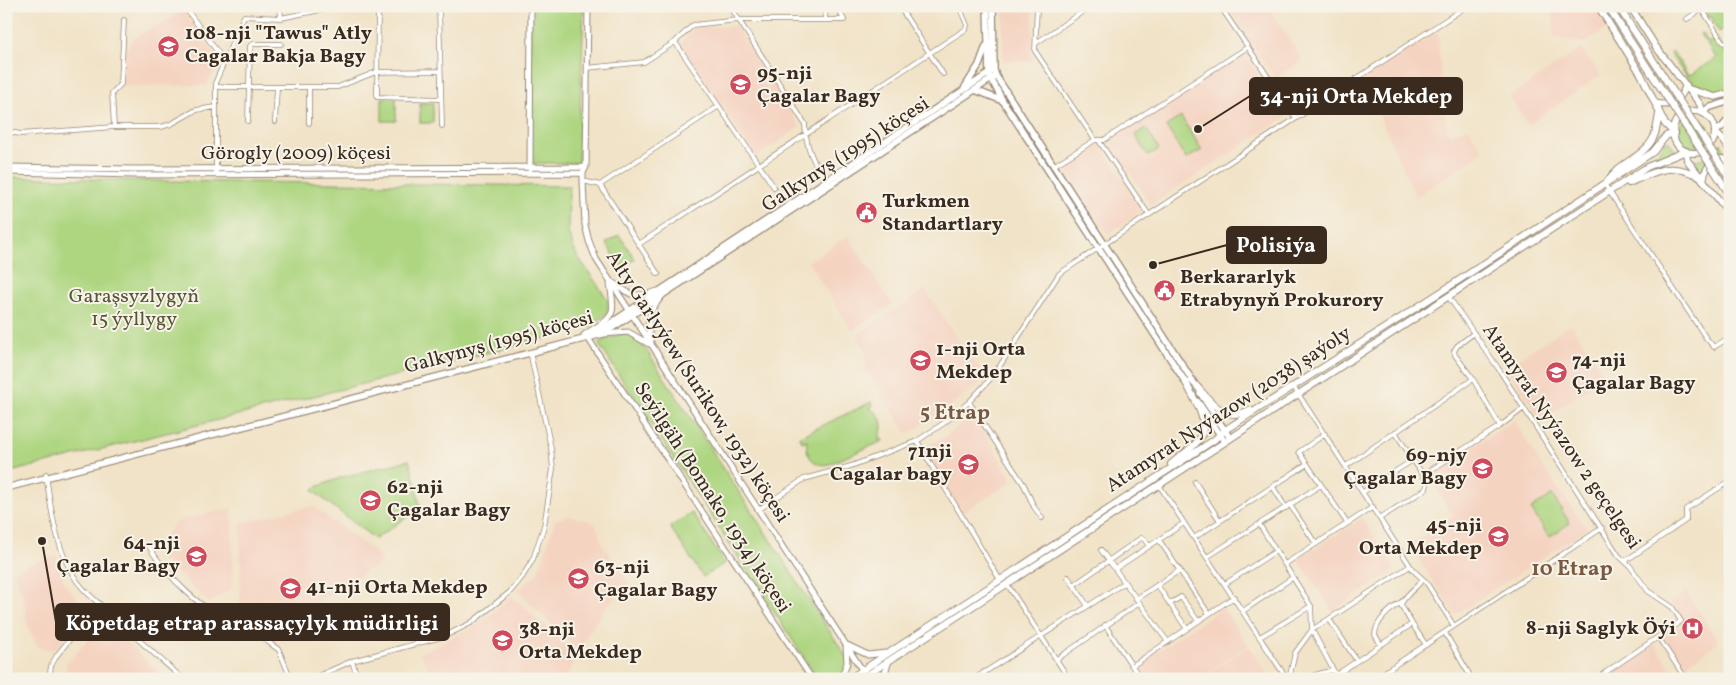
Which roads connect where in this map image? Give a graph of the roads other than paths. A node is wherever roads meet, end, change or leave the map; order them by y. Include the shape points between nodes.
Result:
1 (184, 6) edge
2 (280, 6) edge
3 (340, 6) edge
4 (378, 6) edge
5 (439, 6) edge
6 (531, 6) edge
7 (588, 6) edge
8 (730, 6) edge
9 (826, 6) edge
10 (837, 6) edge
11 (899, 6) edge
12 (959, 6) edge
13 (987, 6) edge
14 (993, 6) edge
15 (1037, 6) edge
16 (1092, 6) edge
17 (1220, 6) edge
18 (1467, 6) edge
19 (1598, 6) edge
20 (1618, 6) edge
21 (1630, 6) edge
22 (1609, 8) edge
23 (1704, 8) edge
24 (281, 18) junction
25 (825, 19) junction
26 (1687, 19) dead end
27 (124, 20) dead end
28 (738, 20) junction
29 (988, 40) junction
30 (675, 42) junction
31 (1036, 43) junction
32 (1730, 43) edge
33 (281, 44) dead end
34 (1248, 47) junction
35 (929, 53) junction
36 (225, 60) junction
37 (250, 60) junction
38 (587, 68) junction
39 (440, 71) junction
40 (376, 72) junction
41 (943, 74) dead end
42 (992, 74) junction
43 (216, 87) junction
44 (248, 87) junction
45 (276, 87) junction
46 (309, 87) junction
47 (1687, 87) junction
48 (964, 90) junction
49 (975, 90) junction
50 (1730, 93) edge
51 (441, 98) junction
52 (1003, 101) junction
53 (1730, 101) edge
54 (1655, 103) junction
55 (216, 106) junction
56 (719, 106) junction
57 (1660, 113) junction
58 (1703, 113) junction
59 (1296, 118) junction
60 (1730, 118) edge
61 (248, 121) dead end
62 (275, 122) dead end
63 (309, 123) dead end
64 (442, 126) dead end
65 (114, 127) junction
66 (6, 131) edge
67 (1674, 132) junction
68 (1715, 132) junction
69 (805, 134) junction
70 (1097, 140) junction
71 (1730, 150) edge
72 (1686, 151) junction
73 (1730, 161) edge
74 (759, 165) junction
75 (1053, 166) junction
76 (6, 167) edge
77 (530, 170) junction
78 (585, 170) junction
79 (216, 171) junction
80 (6, 172) edge
81 (1701, 178) junction
82 (1730, 179) edge
83 (583, 181) junction
84 (826, 182) junction
85 (600, 185) junction
86 (1605, 185) junction
87 (774, 187) dead end
88 (1610, 192) junction
89 (1730, 195) edge
90 (1730, 214) edge
91 (1149, 215) junction
92 (639, 244) junction
93 (1104, 245) junction
94 (1098, 248) junction
95 (658, 274) dead end
96 (609, 280) junction
97 (663, 292) junction
98 (1446, 293) junction
99 (630, 313) junction
100 (1474, 333) junction
101 (602, 334) junction
102 (585, 336) junction
103 (1730, 337) edge
104 (651, 346) junction
105 (530, 352) junction
106 (1473, 379) junction
107 (1188, 382) junction
108 (1293, 386) junction
109 (1298, 394) junction
110 (969, 402) junction
111 (1524, 408) junction
112 (1500, 426) junction
113 (1222, 432) junction
114 (1394, 432) junction
115 (1325, 434) junction
116 (1227, 440) junction
117 (917, 441) junction
118 (1413, 460) junction
119 (1307, 464) junction
120 (1346, 466) junction
121 (47, 475) junction
122 (1423, 475) junction
123 (1730, 480) edge
124 (1157, 482) junction
125 (1195, 482) dead end
126 (6, 484) edge
127 (1321, 485) junction
128 (1273, 487) junction
129 (6, 488) edge
130 (1363, 492) junction
131 (1288, 506) junction
132 (1373, 507) junction
133 (758, 510) junction
134 (1042, 518) dead end
135 (1380, 518) junction
136 (1220, 521) junction
137 (1184, 523) junction
138 (1347, 523) junction
139 (1259, 524) junction
140 (1602, 528) junction
141 (1194, 538) junction
142 (1159, 540) junction
143 (1316, 544) junction
144 (1149, 546) junction
145 (150, 548) dead end
146 (1101, 550) dead end
147 (1276, 551) junction
148 (1207, 557) junction
149 (1109, 561) junction
150 (1625, 561) junction
151 (1285, 564) junction
152 (1410, 566) junction
153 (1115, 569) junction
154 (1180, 570) junction
155 (1068, 577) dead end
156 (1292, 578) junction
157 (1423, 579) junction
158 (1003, 581) junction
159 (1124, 583) junction
160 (1225, 584) junction
161 (1074, 585) junction
162 (1156, 585) junction
163 (1234, 597) junction
164 (1137, 601) junction
165 (1401, 602) junction
166 (99, 603) junction
167 (1169, 604) junction
168 (1088, 606) junction
169 (1311, 606) junction
170 (1243, 611) junction
171 (1209, 614) junction
172 (1329, 619) junction
173 (1198, 621) junction
174 (1105, 624) junction
175 (1412, 624) junction
176 (1454, 626) junction
177 (1187, 629) junction
178 (1312, 630) junction
179 (1445, 633) junction
180 (1041, 635) junction
181 (1260, 637) junction
182 (1658, 637) junction
183 (1168, 642) junction
184 (846, 645) junction
185 (1381, 645) junction
186 (1426, 645) junction
187 (889, 653) junction
188 (1056, 659) junction
189 (889, 661) junction
190 (1357, 661) junction
191 (352, 662) junction
192 (1132, 666) junction
193 (984, 672) junction
194 (1336, 675) edge
195 (865, 676) edge
196 (49, 679) edge
197 (183, 679) edge
198 (291, 679) edge
199 (311, 679) edge
200 (358, 679) edge
201 (812, 679) edge
202 (841, 679) edge
203 (849, 679) edge
204 (883, 679) edge
205 (974, 679) edge
206 (988, 679) edge
207 (1069, 679) edge
208 (1135, 679) edge
209 (1288, 679) edge
210 (1310, 679) edge
211 (1374, 679) edge
212 (1472, 679) edge
213 (1602, 679) edge
214 (1686, 679) edge

1 - 36 street
2 - 24 street
3 - 24 street
4 - 40 street
5 - 39 street
6 - 77 street
7 - 38 street, Alty Garlyýew (Surikow, 1932) köçesi
8 - 28 street
9 - 25 street
10 - 25 street via 844,20
11 - 35 street
12 - 35 street via 966,28
13 - 29 main road
14 - 42 main road
15 - 31 street
16 - 31 street
17 - 34 street
18 - 59 street
19 - 54 main road via 1638,68
20 - 82 main road, bridge
21 - 47 main road
22 - 89 main road, bridge
23 - 26 street
23 - 32 street via 1722,41
24 - 36 street via 244,16
25 - 28 street
27 - 65 street via 121,84 112,93
28 - 30 street via 692,25
28 - 69 street via 805,124
29 - 42 main road
29 - 48 main road via 979,65
30 - 38 street via 644,62
30 - 56 street
31 - 70 street via 1035,51 1039,58
33 - 37 street via 253,44 250,46
34 - 59 street
34 - 70 street via 1104,140
35 - 41 street
35 - 69 street
36 - 37 street
36 - 43 street
37 - 44 street
38 - 78 street, Alty Garlyýew (Surikow, 1932) köçesi
39 - 40 street
39 - 51 street
40 - 46 street via 338,87
40 - 51 street via 377,97
42 - 48 main road, Galkynyş (1995) köçesi
42 - 49 main road, Galkynyş (1995) köçesi
42 - 52 main road
42 - 75 main road
43 - 44 street
43 - 55 street
44 - 45 street
44 - 61 street
45 - 46 street
45 - 62 street
46 - 63 street
47 - 50 main road via 1715,97
47 - 54 main road via 1673,103
47 - 58 main road
48 - 84 main road, Galkynyş (1995) köçesi
49 - 52 main road
49 - 97 main road, Galkynyş (1995) köçesi
51 - 64 street
52 - 94 main road
53 - 58 main road via 1708,108
54 - 57 main road
55 - 65 street via 196,110 161,127
55 - 79 street
56 - 74 street
56 - 85 street
57 - 67 main road
57 - 86 main road via 1656,132 1647,147 1613,171
58 - 67 main road via 1692,111 1683,115 1676,122
58 - 68 main road via 1712,121
59 - 91 street
60 - 68 main road
65 - 66 street via 20,134
67 - 72 main road via 1678,145
67 - 86 main road, Atamyrat Nyýazow (2038) şaýoly via 1666,136 1646,158
68 - 71 main road
68 - 72 main road via 1706,149
69 - 74 street
69 - 84 street via 812,160
70 - 75 street
70 - 91 street
72 - 81 main road via 1687,160
72 - 88 main road, Atamyrat Nyýazow (2038) şaýoly via 1647,167
73 - 81 main road via 1720,158 1713,161
74 - 87 street
74 - 92 street
75 - 93 main road
76 - 79 street, Görogly (2009) köçesi
77 - 78 street, Görogly (2009) köçesi
77 - 79 street, Görogly (2009) köçesi
78 - 83 street, Alty Garlyýew (Surikow, 1932) köçesi
79 - 80 street, Görogly (2009) köçesi via 135,175
81 - 88 main road via 1683,169 1664,168
81 - 90 main road
83 - 85 street
83 - 96 street, Alty Garlyýew (Surikow, 1932) köçesi via 586,232 596,259
84 - 97 main road, Galkynyş (1995) köçesi
85 - 92 street
86 - 88 street
86 - 98 main road, Atamyrat Nyýazow (2038) şaýoly
88 - 98 main road, Atamyrat Nyýazow (2038) şaýoly
88 - 103 street via 1706,338 1714,347
91 - 93 street
92 - 95 street
93 - 94 street
93 - 107 main road
94 - 107 main road
94 - 110 street via 1059,274 994,375
96 - 97 street via 633,296
96 - 99 street, Alty Garlyýew (Surikow, 1932) köçesi
96 - 102 street via 614,306 612,314
97 - 99 main road, Galkynyş (1995) köçesi
97 - 104 street via 648,320
98 - 100 street, Atamyrat Nyýazow 2 geçelgesi
98 - 108 main road, Atamyrat Nyýazow (2038) şaýoly
98 - 109 main road, Atamyrat Nyýazow (2038) şaýoly
99 - 101 main road, Galkynyş (1995) köçesi
99 - 102 main road, Galkynyş (1995) köçesi
99 - 104 street, Alty Garlyýew (Surikow, 1932) köçesi
100 - 106 street via 1454,351
100 - 111 street, Atamyrat Nyýazow 2 geçelgesi
101 - 102 main road, Galkynyş (1995) köçesi
101 - 104 street via 628,332
102 - 105 main road, Galkynyş (1995) köçesi
102 - 121 main road, Galkynyş (1995) köçesi
102 - 201 street, Seýilgäh (Bomako, 1934) köçesi
104 - 133 street, Alty Garlyýew (Surikow, 1932) köçesi
105 - 121 main road, Galkynyş (1995) köçesi
105 - 191 street via 552,448 544,526 532,561 510,592 467,625 445,636
106 - 112 street
106 - 114 street
107 - 108 main road via 1228,414 1242,414
107 - 113 main road
107 - 124 main road via 1203,430 1198,440
108 - 109 street
108 - 113 main road, Atamyrat Nyýazow (2038) şaýoly
109 - 115 street
109 - 116 main road, Atamyrat Nyýazow (2038) şaýoly
110 - 117 street
110 - 134 street
111 - 112 street
111 - 140 street, Atamyrat Nyýazow 2 geçelgesi
112 - 122 street
113 - 116 main road
113 - 124 main road, Atamyrat Nyýazow (2038) şaýoly
114 - 118 street
114 - 120 street
115 - 119 street via 1299,452
115 - 120 street
116 - 124 main road, Atamyrat Nyýazow (2038) şaýoly
117 - 133 street via 851,466 804,479
117 - 158 street
118 - 122 street
118 - 130 street
119 - 127 street
119 - 128 street
120 - 130 street
121 - 126 main road, Galkynyş (1995) köçesi
121 - 129 main road, Galkynyş (1995) köçesi
121 - 166 street via 57,534 67,565 80,585
122 - 135 street via 1426,489
123 - 150 street via 1686,509 1686,520
124 - 137 street
124 - 158 main road, Atamyrat Nyýazow (2038) şaýoly
125 - 136 street
127 - 131 street
127 - 138 street
128 - 131 street
128 - 136 street
130 - 132 street
131 - 139 street
131 - 143 street
132 - 135 street
132 - 138 street
133 - 184 street, Alty Garlyýew (Surikow, 1932) köçesi
135 - 152 street
136 - 141 street
137 - 141 street
137 - 142 street
138 - 143 street
139 - 147 street
139 - 148 street
140 - 150 street, Atamyrat Nyýazow 2 geçelgesi
140 - 176 street
141 - 148 street
142 - 144 street
142 - 154 street
143 - 151 street
144 - 149 street via 1141,538
144 - 153 street
145 - 198 street via 157,560 204,607 236,618 279,650
146 - 149 street
147 - 151 street
147 - 160 street
148 - 160 street
149 - 153 street
149 - 161 street
150 - 182 street, Atamyrat Nyýazow 2 geçelgesi via 1648,591 1672,607 1682,621
151 - 156 street
152 - 157 street
152 - 172 street
153 - 159 street
154 - 162 street
154 - 171 street
155 - 161 street
156 - 169 street
156 - 170 street
157 - 165 street
157 - 176 street
158 - 180 street
158 - 187 main road, Atamyrat Nyýazow (2038) şaýoly
158 - 189 main road, Atamyrat Nyýazow (2038) şaýoly
159 - 164 street
159 - 168 street
160 - 163 street
161 - 168 street
162 - 164 street
162 - 167 street
163 - 170 street
163 - 171 street
164 - 174 street
164 - 183 street
165 - 175 street
165 - 185 street via 1386,613 1377,628 1375,635
166 - 196 street via 56,655
166 - 197 street
167 - 173 street via 1181,597
167 - 177 street
168 - 180 street
169 - 178 street
169 - 181 street
170 - 181 street
171 - 173 street
172 - 178 street
172 - 190 street
173 - 177 street
174 - 188 street
174 - 192 street
175 - 185 street
175 - 186 street
176 - 179 street
177 - 183 street
178 - 194 street
178 - 209 street via 1294,653
179 - 186 street
179 - 212 street
180 - 188 street
180 - 193 street
181 - 209 street
182 - 213 street via 1606,672
182 - 214 street
183 - 192 street
184 - 187 street via 868,655
184 - 195 street, Alty Garlyýew (Surikow, 1932) köçesi
184 - 202 street via 847,663
185 - 190 street
186 - 211 street
187 - 195 main road, Atamyrat Nyýazow (2038) şaýoly
188 - 207 street
189 - 195 main road, Atamyrat Nyýazow (2038) şaýoly
189 - 204 street
190 - 194 street
191 - 199 street
191 - 200 street
192 - 208 street via 1139,676
193 - 205 street
193 - 206 street
194 - 210 street via 1315,675
195 - 203 main road, Atamyrat Nyýazow (2038) şaýoly

